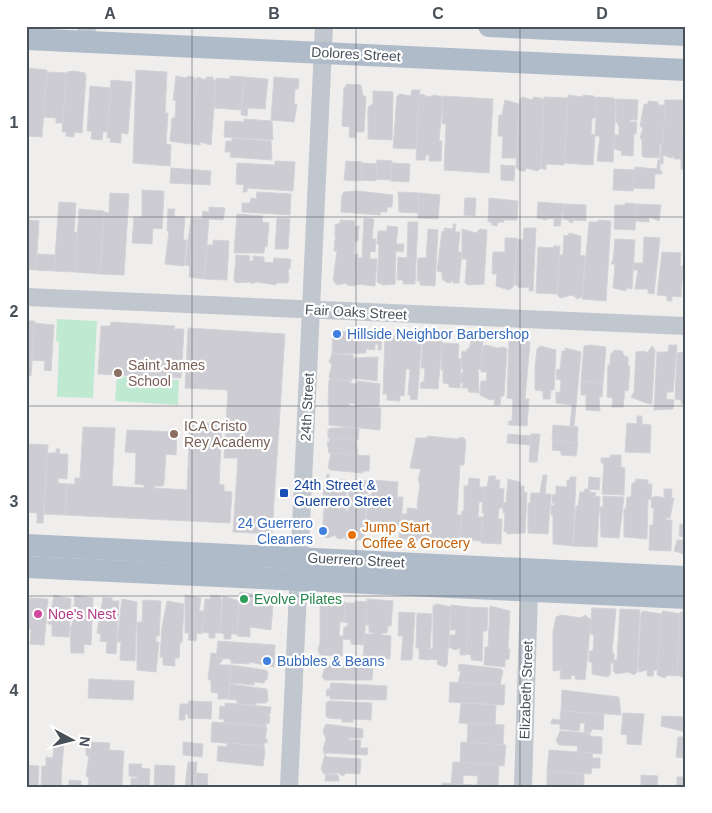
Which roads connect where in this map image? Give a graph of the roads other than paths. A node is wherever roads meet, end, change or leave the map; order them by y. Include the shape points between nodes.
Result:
1 (324, 26) edge
2 (489, 26) edge
3 (86, 34) edge
4 (686, 35) edge
5 (26, 39) edge
6 (323, 53) junction
7 (686, 70) edge
8 (26, 297) edge
9 (311, 309) junction
10 (686, 326) edge
11 (26, 545) edge
12 (26, 567) edge
13 (299, 568) junction
14 (686, 577) edge
15 (529, 592) junction
16 (686, 598) edge
17 (288, 787) edge
18 (523, 787) edge

1 - 6 street, 24th Street
2 - 4 main road
3 - 5 main road, Dolores Street
3 - 6 main road, Dolores Street
6 - 7 main road, Dolores Street
6 - 9 street, 24th Street
8 - 9 street, Fair Oaks Street
9 - 10 street, Fair Oaks Street
9 - 13 street, 24th Street
11 - 13 main road, Guerrero Street
12 - 13 main road, Guerrero Street
13 - 14 main road, Guerrero Street
13 - 15 main road, Guerrero Street
13 - 17 street, 24th Street
15 - 16 main road, Guerrero Street
15 - 18 street, Elizabeth Street

